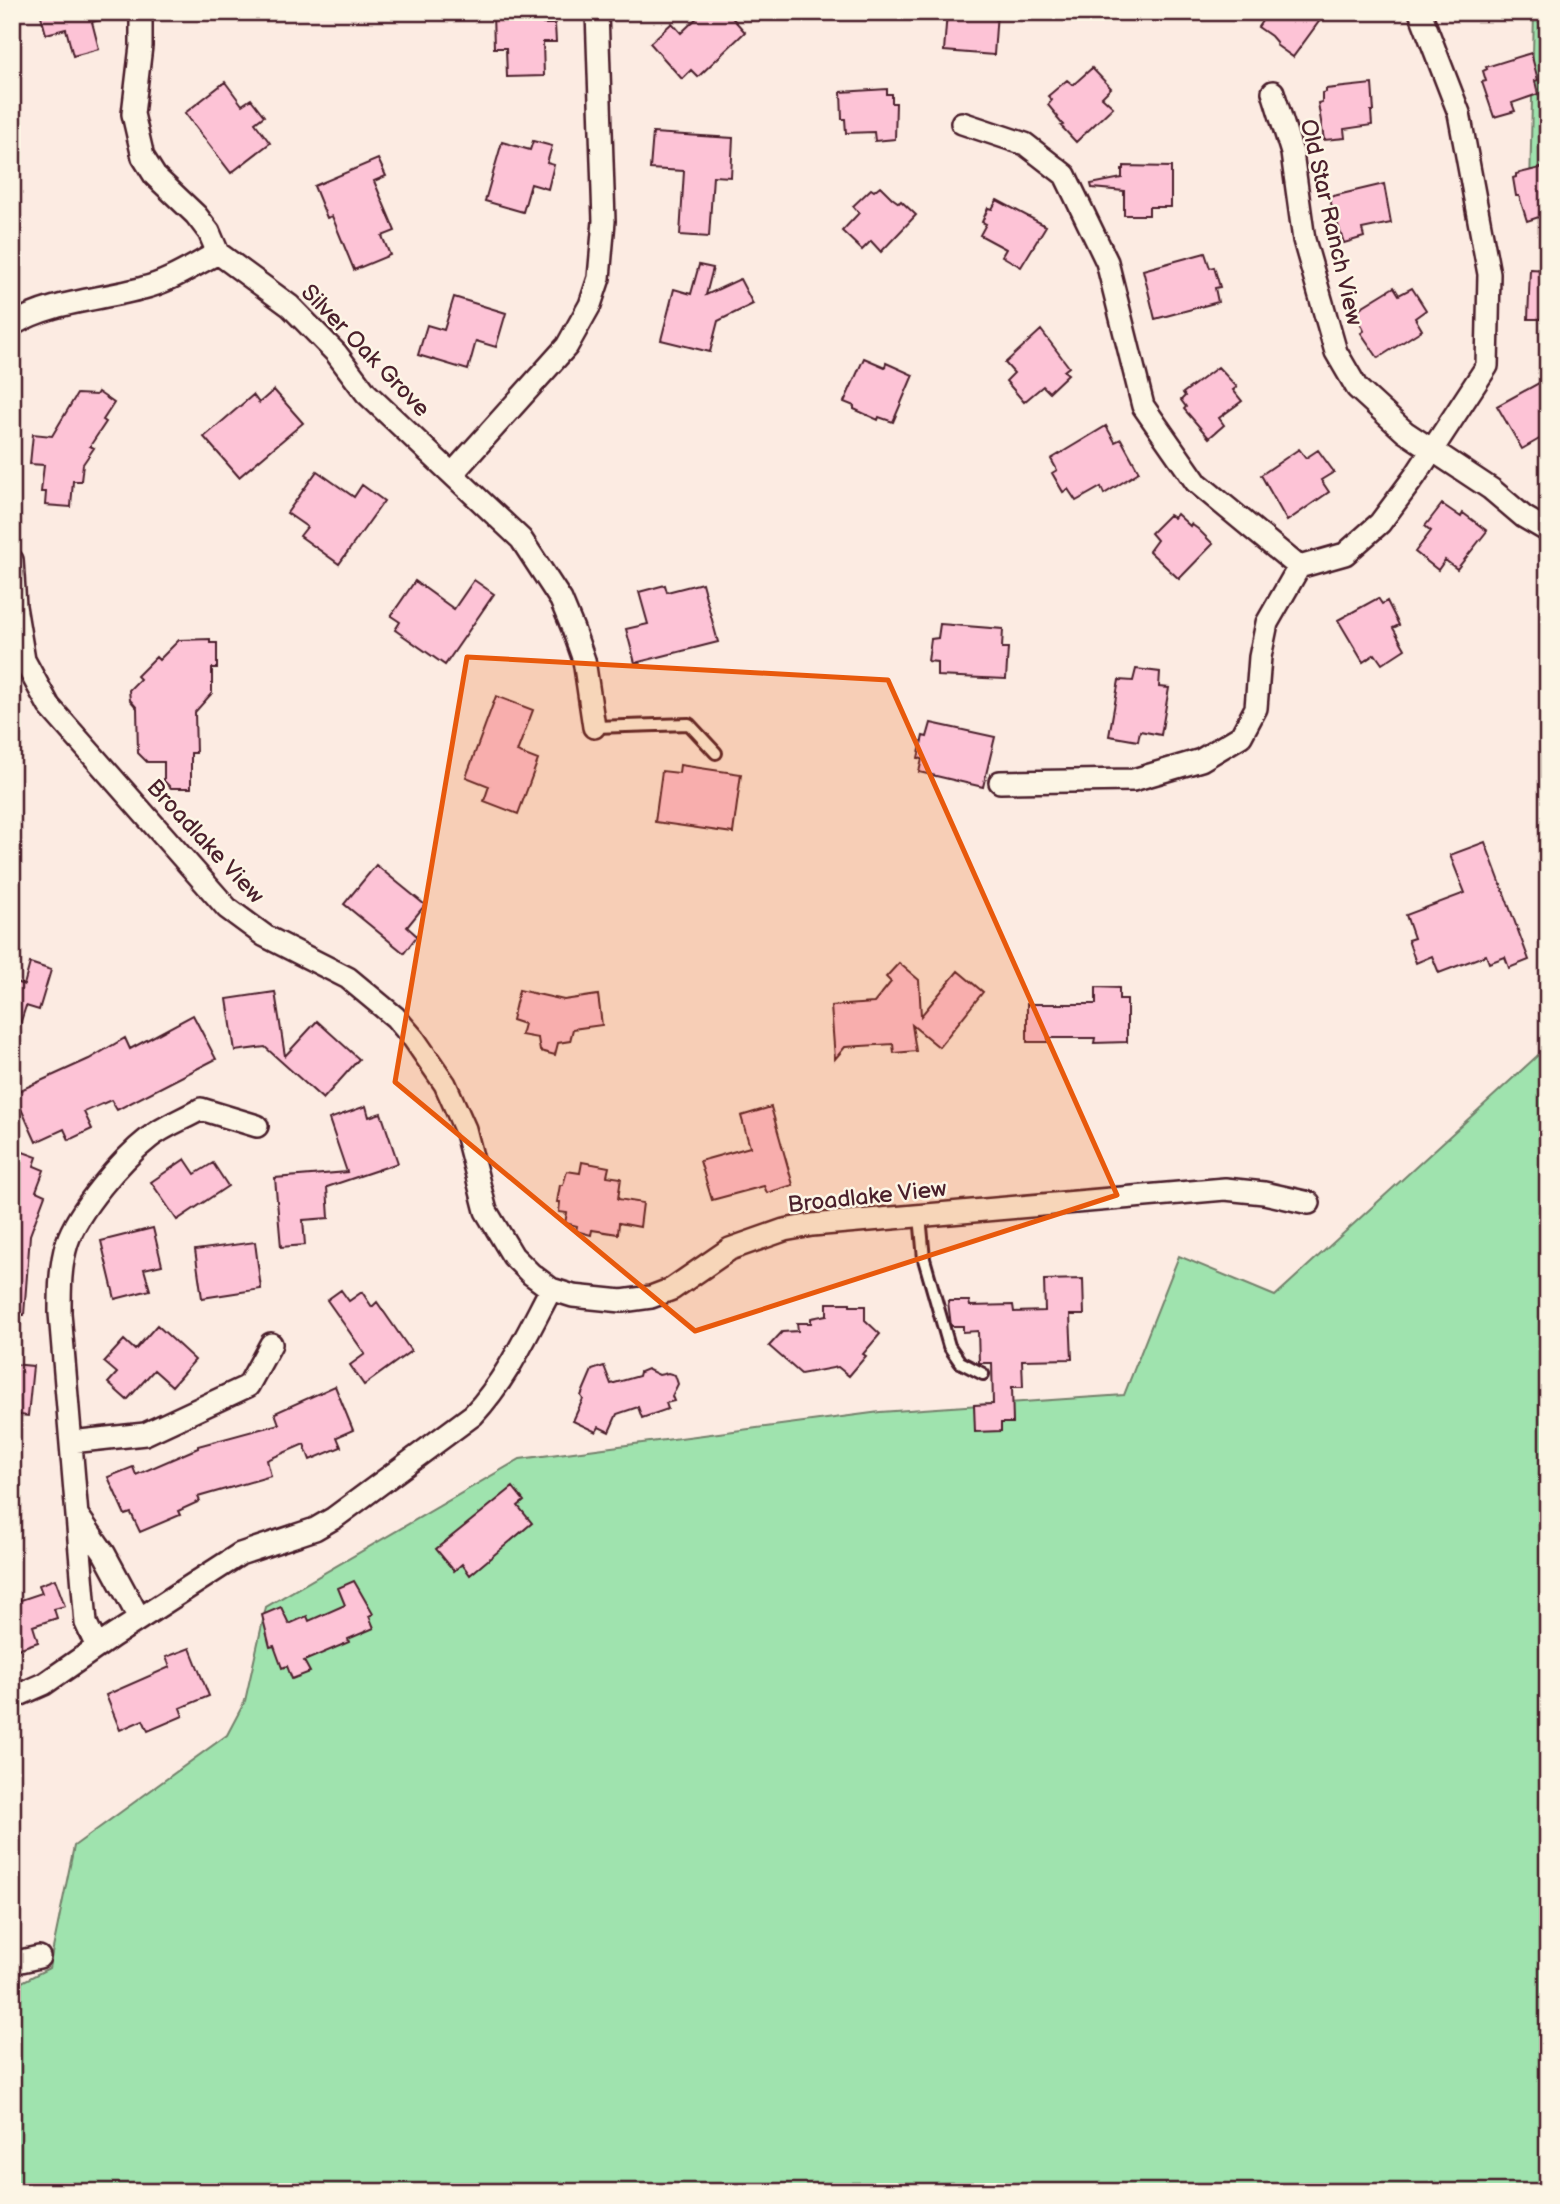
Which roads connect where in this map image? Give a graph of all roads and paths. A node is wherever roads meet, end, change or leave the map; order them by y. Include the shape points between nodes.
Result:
1 (141, 12) edge
2 (597, 12) edge
3 (1420, 12) edge
4 (1273, 92) dead end
5 (962, 123) dead end
6 (218, 253) junction
7 (12, 326) edge
8 (1432, 449) junction
9 (453, 473) junction
10 (1548, 531) edge
11 (12, 560) edge
12 (1299, 567) junction
13 (594, 727) joint
14 (716, 753) dead end
15 (1000, 782) dead end
16 (257, 1126) dead end
17 (1309, 1203) dead end
18 (920, 1216) junction
19 (551, 1289) junction
20 (271, 1344) dead end
21 (983, 1374) dead end
22 (72, 1441) junction
23 (77, 1515) junction
24 (139, 1618) junction
25 (97, 1647) junction
26 (12, 1699) edge
27 (38, 1957) dead end
28 (12, 1963) edge

1 - 6 street, Silver Oak Grove via 133,114 143,157 155,176 203,224
2 - 9 street via 604,221 596,287 567,346
3 - 8 street via 1459,113 1489,274 1487,366
4 - 8 street, Old Star Ranch View via 1292,153 1304,240 1336,352 1357,388 1405,432
5 - 12 street via 1025,144 1065,175 1107,262 1143,406 1196,482
6 - 7 street via 146,288 46,310
6 - 9 street, Silver Oak Grove via 290,306 336,353 366,393
8 - 10 street, Old Star Ranch View
8 - 12 street via 1380,523 1354,547 1345,554
9 - 13 street, Silver Oak Grove via 521,539 561,600 584,660
11 - 19 street, Broadlake View via 24,660 49,706 226,908 265,936 348,978 408,1031 457,1109 486,1211 498,1235 513,1256
12 - 15 street via 1267,623 1256,708 1241,736 1201,760 1133,780
13 - 14 lane via 689,724
16 - 22 street via 201,1109 151,1137 119,1165 75,1225 66,1245 60,1313
17 - 18 street, Broadlake View via 1225,1189
18 - 19 street, Broadlake View via 812,1225 775,1233 730,1249 672,1289 651,1297 599,1300
18 - 21 lane via 928,1275 949,1346 960,1362
19 - 24 street via 502,1380 473,1415 334,1518 240,1555
20 - 22 street via 248,1386 145,1434
22 - 23 street
23 - 24 street via 104,1553
23 - 25 street via 86,1623
24 - 25 street
25 - 26 street via 44,1684
27 - 28 street

